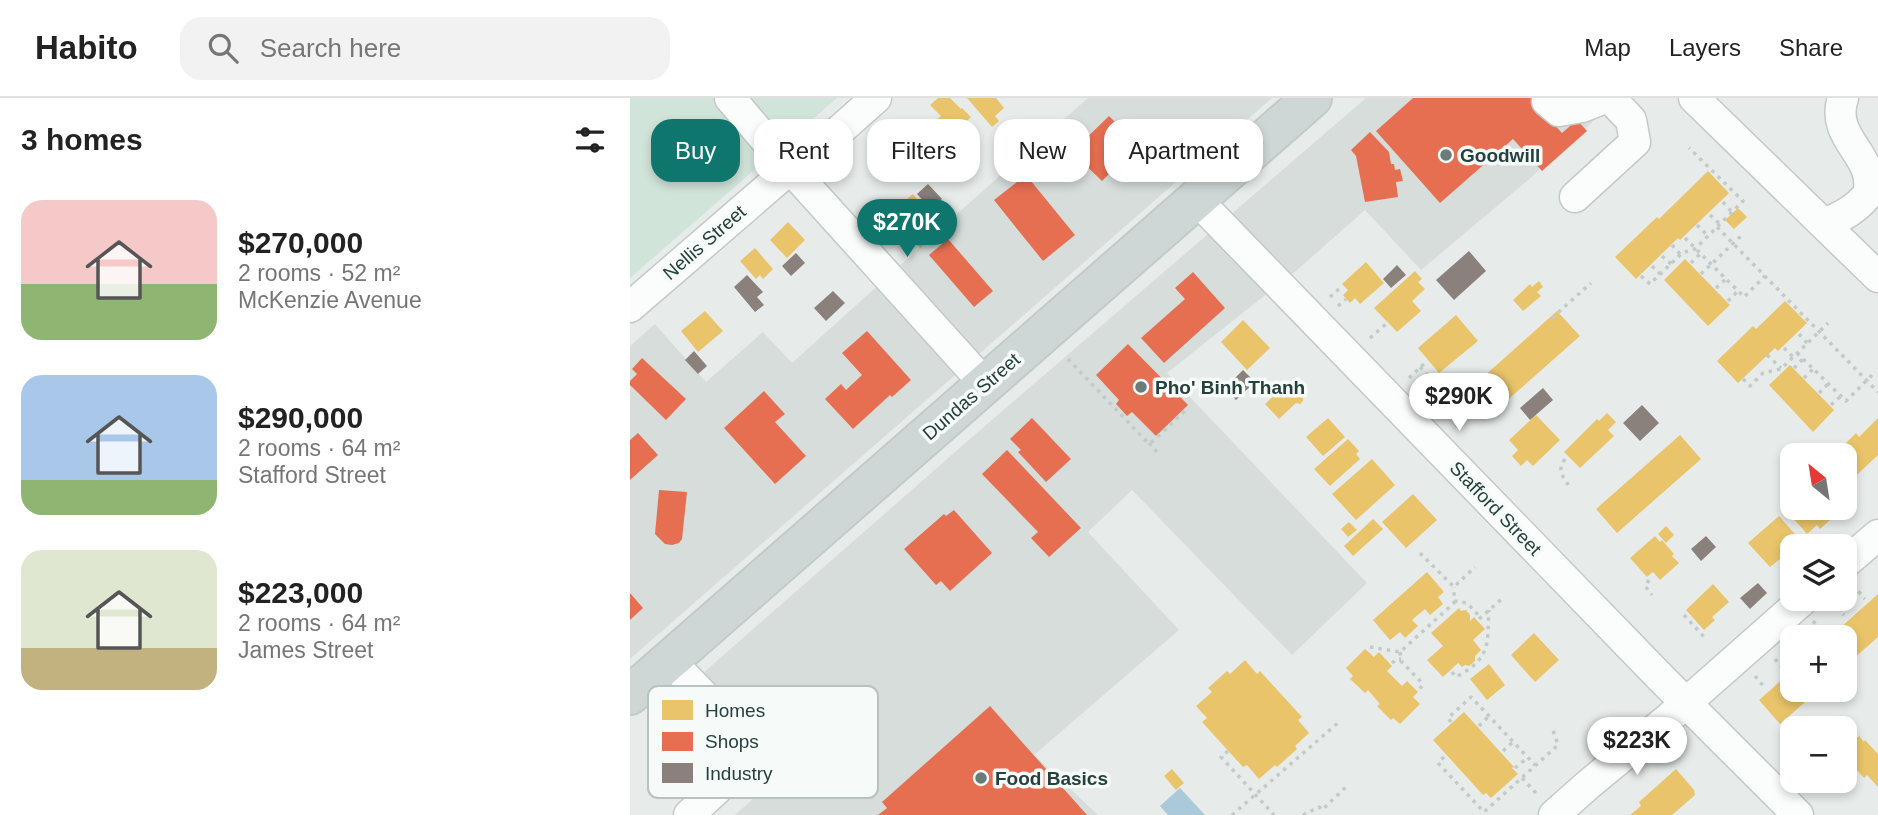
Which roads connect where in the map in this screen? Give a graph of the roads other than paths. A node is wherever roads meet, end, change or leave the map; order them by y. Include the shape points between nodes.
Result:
1 (730, 98) edge
2 (876, 98) edge
3 (1312, 98) edge
4 (1605, 98) edge
5 (1610, 98) edge
6 (1694, 98) edge
7 (1843, 98) edge
8 (1547, 101) dead end
9 (852, 119) edge
10 (754, 126) edge
11 (775, 182) edge
12 (804, 182) edge
13 (1575, 197) dead end
14 (1196, 199) junction
15 (1824, 224) junction
16 (1878, 277) edge
17 (630, 307) edge
18 (985, 384) junction
19 (1878, 535) edge
20 (1857, 562) edge
21 (1809, 611) edge
22 (669, 660) junction
23 (694, 686) edge
24 (630, 695) edge
25 (1686, 703) junction
26 (707, 798) edge
27 (1545, 804) edge
28 (689, 815) edge
29 (1798, 815) edge

1 - 10 street
2 - 9 street, Nellis Street
3 - 14 main road, Dundas Street
4 - 8 street via 1559,111
5 - 13 street via 1631,120 1635,142
6 - 15 street
7 - 15 street via 1843,125 1875,168 1874,186 1861,204
11 - 17 street, Nellis Street
12 - 18 street
14 - 18 main road, Dundas Street
14 - 25 street, Stafford Street
15 - 16 street
18 - 22 main road, Dundas Street
19 - 20 street
21 - 25 street
22 - 23 street
22 - 24 main road, Dundas Street
25 - 27 street via 1589,783
25 - 29 street, Stafford Street
26 - 28 street

